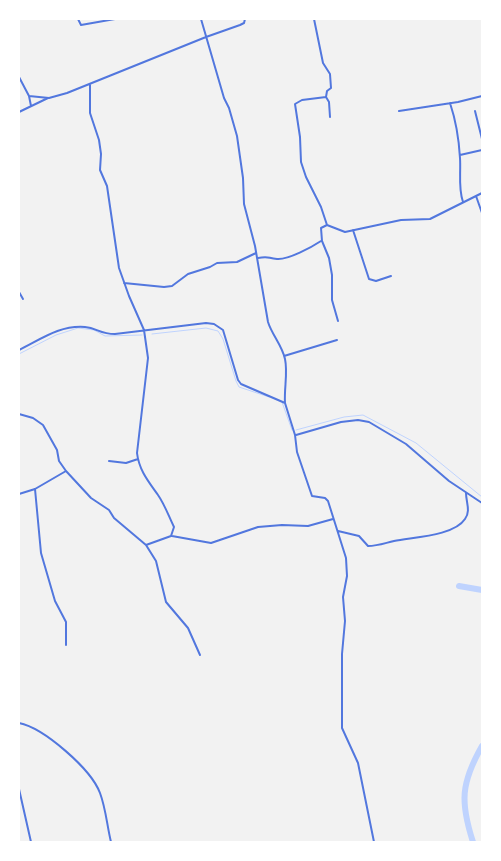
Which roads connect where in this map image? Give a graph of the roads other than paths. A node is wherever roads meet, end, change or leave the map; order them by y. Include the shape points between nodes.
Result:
1 (78, 19) edge
2 (115, 19) edge
3 (201, 19) edge
4 (244, 19) edge
5 (314, 19) edge
6 (206, 37) junction
7 (19, 77) edge
8 (90, 84) junction
9 (29, 96) junction
10 (482, 96) edge
11 (326, 97) junction
12 (49, 98) junction
13 (450, 103) junction
14 (31, 106) junction
15 (399, 111) dead end
16 (475, 111) dead end
17 (19, 112) edge
18 (330, 117) dead end
19 (482, 140) edge
20 (482, 150) edge
21 (460, 156) junction
22 (482, 193) edge
23 (476, 196) junction
24 (463, 202) junction
25 (482, 213) edge
26 (327, 225) junction
27 (353, 230) junction
28 (322, 241) junction
29 (256, 253) junction
30 (258, 258) junction
31 (392, 276) dead end
32 (124, 283) junction
33 (19, 292) edge
34 (23, 299) dead end
35 (338, 322) dead end
36 (144, 330) junction
37 (337, 340) dead end
38 (19, 350) edge
39 (284, 356) junction
40 (285, 403) junction
41 (19, 414) edge
42 (295, 435) junction
43 (138, 459) junction
44 (109, 461) dead end
45 (66, 471) junction
46 (35, 489) junction
47 (466, 493) junction
48 (19, 494) edge
49 (482, 503) edge
50 (333, 520) junction
51 (338, 531) junction
52 (171, 536) junction
53 (146, 545) junction
54 (66, 645) dead end
55 (200, 655) dead end
56 (19, 723) edge
57 (19, 789) edge
58 (31, 842) edge
59 (111, 842) edge
60 (374, 842) edge

1 - 2 street via 83,25
3 - 6 street
4 - 6 street via 242,24
5 - 11 street via 323,63 330,74 332,88
6 - 8 street
6 - 29 street via 234,125 244,204
7 - 9 street
8 - 12 street
8 - 32 street via 90,113 101,154 100,170 107,186
9 - 12 street
9 - 14 street
10 - 13 street
11 - 18 street
11 - 26 street via 294,104 301,162
12 - 14 street
13 - 15 street
13 - 21 street
14 - 17 street
16 - 19 street
20 - 21 street
21 - 24 street
22 - 23 street
23 - 24 street
23 - 25 street
24 - 27 street via 430,219 401,220
26 - 27 street via 342,232
26 - 28 street via 322,228
27 - 31 street via 369,279 376,281
28 - 30 street via 280,258
28 - 35 street via 329,258 332,300
29 - 30 street
29 - 32 street via 236,262 217,263 188,274 172,286
30 - 39 street via 268,322
32 - 36 street
33 - 34 street
36 - 38 street via 104,334 94,328 76,327 47,334
36 - 40 street via 206,323 219,326 226,337 241,384
36 - 43 street via 148,358
37 - 39 street
39 - 40 street
40 - 42 street
41 - 45 street via 43,425
42 - 47 street via 341,422 366,421 406,444
42 - 50 street via 296,452 312,496 327,499
43 - 44 street via 126,463
43 - 52 street via 174,527
45 - 46 street
45 - 53 street
46 - 48 street
46 - 54 street via 41,553 55,601 66,622
47 - 49 street
47 - 51 street via 468,510 465,519 438,534 368,546 359,536
50 - 51 street
50 - 52 street via 308,526 282,524 258,527 211,543
51 - 60 street via 346,558 347,576 343,597 342,728 358,763
52 - 53 street
53 - 55 street via 156,561 166,602 188,628
56 - 59 street via 45,734 95,782
57 - 58 street

